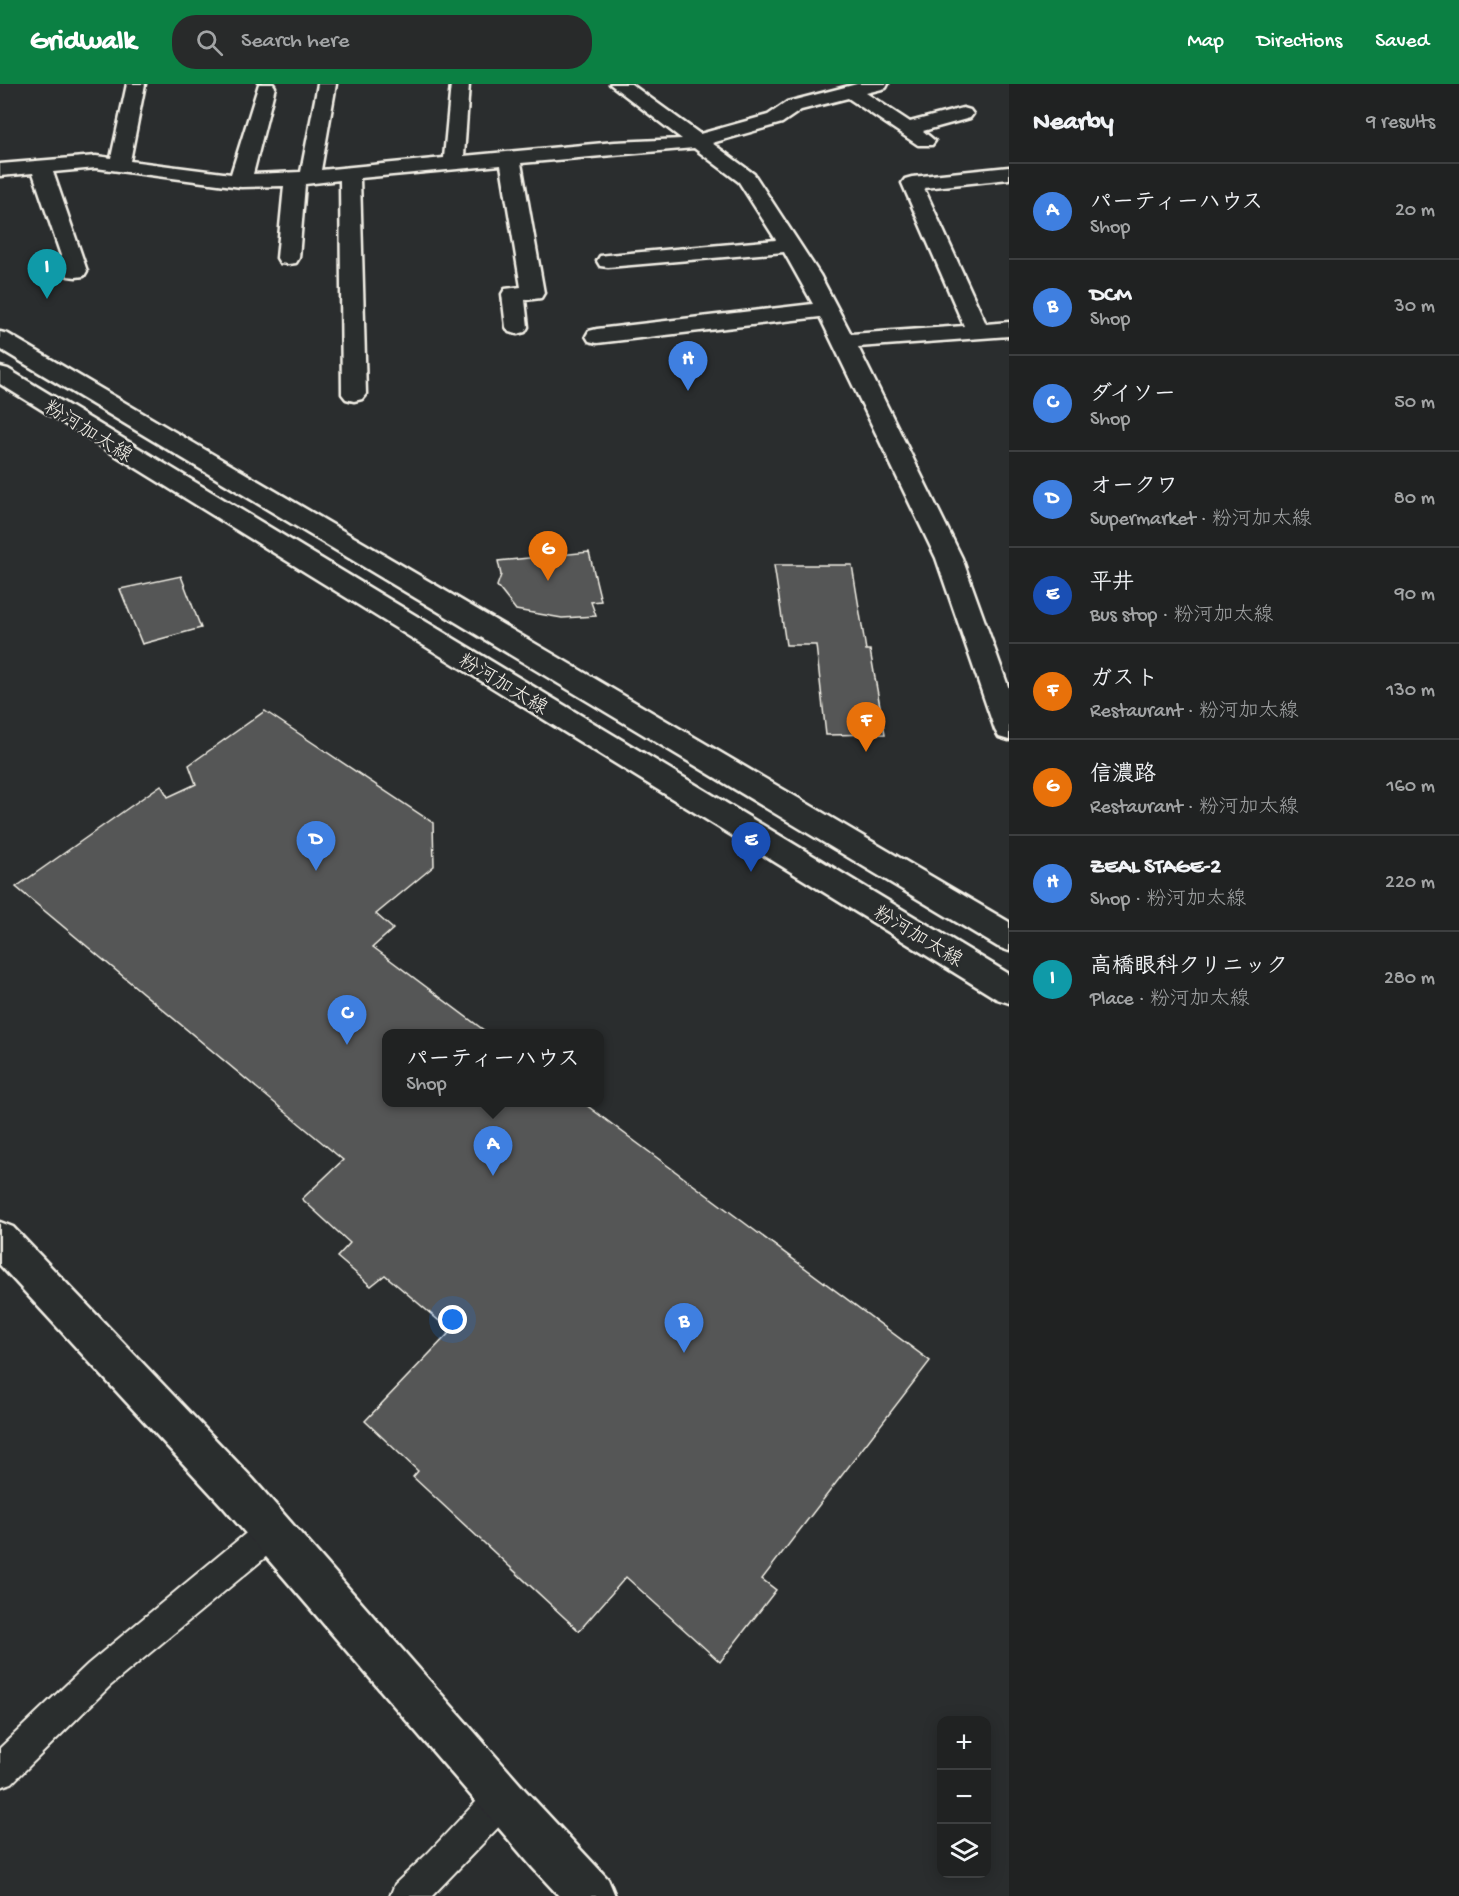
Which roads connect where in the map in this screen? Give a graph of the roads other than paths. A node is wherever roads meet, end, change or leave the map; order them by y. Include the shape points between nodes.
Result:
1 (136, 84) edge
2 (327, 84) edge
3 (460, 84) edge
4 (619, 84) edge
5 (879, 84) edge
6 (266, 87) dead end
7 (850, 92) junction
8 (963, 114) dead end
9 (907, 129) junction
10 (697, 141) junction
11 (925, 141) dead end
12 (510, 158) junction
13 (454, 163) junction
14 (119, 165) junction
15 (41, 166) junction
16 (0, 170) edge
17 (350, 173) junction
18 (1009, 174) edge
19 (302, 178) junction
20 (241, 181) junction
21 (790, 245) junction
22 (288, 258) dead end
23 (608, 261) dead end
24 (76, 271) dead end
25 (827, 309) junction
26 (517, 327) dead end
27 (1009, 329) edge
28 (977, 330) junction
29 (597, 336) dead end
30 (0, 339) edge
31 (844, 341) junction
32 (0, 374) edge
33 (354, 394) dead end
34 (1009, 730) edge
35 (1009, 938) edge
36 (1009, 990) edge
37 (0, 1239) edge
38 (273, 1531) junction
39 (0, 1771) edge
40 (502, 1799) junction
41 (407, 1896) edge
42 (591, 1896) edge

1 - 14 street
2 - 19 street
3 - 13 street
4 - 10 street
5 - 7 street
6 - 20 street
7 - 9 street
7 - 10 street via 794,106 775,119
8 - 9 street
9 - 11 street
10 - 12 street
10 - 21 street via 747,178
12 - 13 street
12 - 26 street via 533,293 513,294
13 - 17 street
14 - 15 street via 74,162
14 - 20 street
15 - 16 street
15 - 24 street
17 - 19 street
17 - 33 street
18 - 28 street via 912,183
19 - 20 street
19 - 22 street
21 - 23 street
21 - 25 street
25 - 29 street
25 - 31 street
27 - 28 street
28 - 31 street
30 - 35 street, 粉河加太線
31 - 34 street via 949,558
32 - 36 street, 粉河加太線
37 - 38 street
38 - 39 lane via 99,1676
38 - 40 street
40 - 41 lane
40 - 42 street

